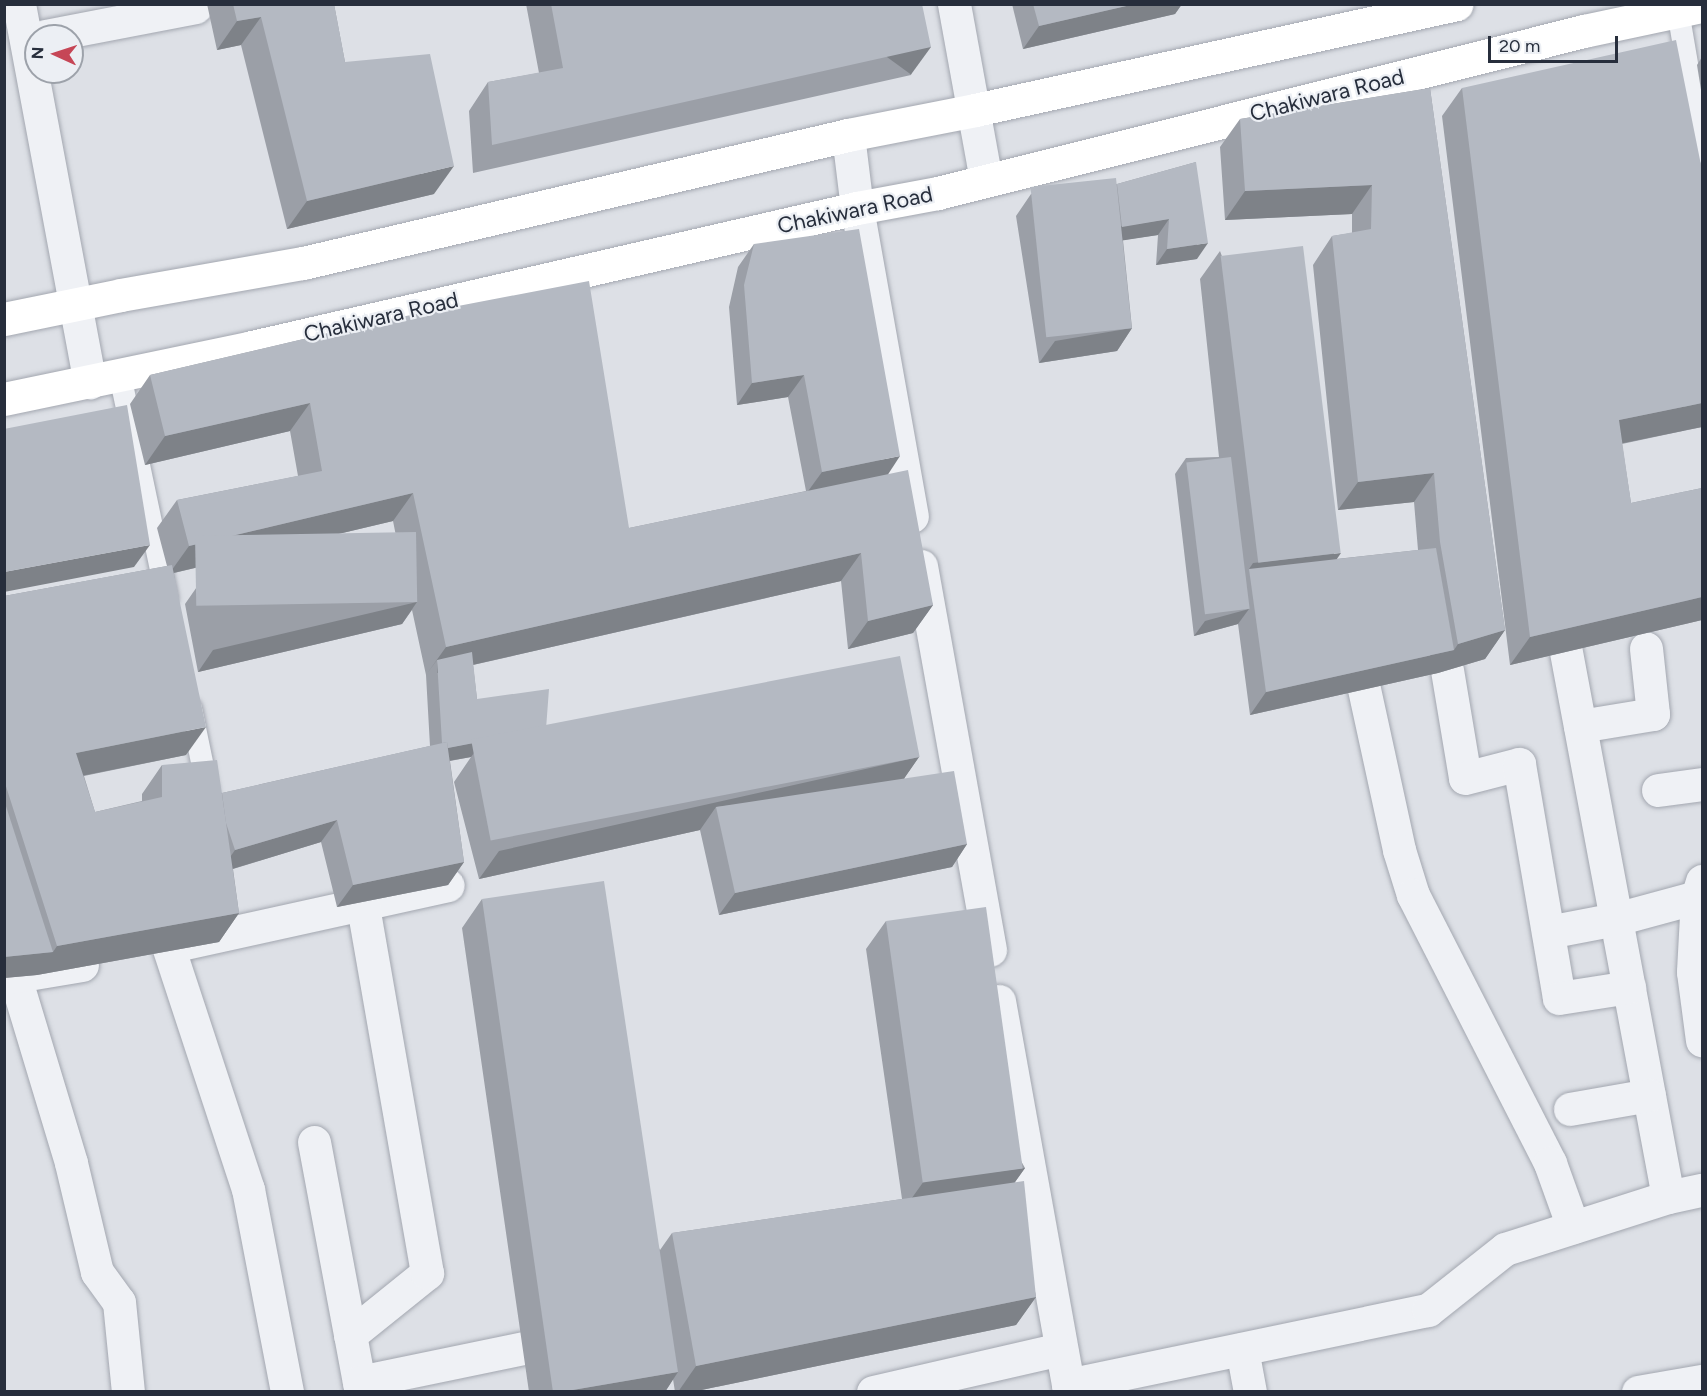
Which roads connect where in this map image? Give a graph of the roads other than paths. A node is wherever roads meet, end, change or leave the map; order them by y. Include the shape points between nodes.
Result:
1 (20, 4) edge
2 (954, 4) edge
3 (1456, 4) edge
4 (195, 7) dead end
5 (1690, 9) edge
6 (120, 13) edge
7 (29, 24) edge
8 (83, 24) edge
9 (42, 84) edge
10 (975, 110) junction
11 (848, 135) junction
12 (1702, 152) edge
13 (986, 180) junction
14 (857, 208) junction
15 (74, 307) junction
16 (4, 319) edge
17 (105, 378) junction
18 (4, 399) edge
19 (171, 617) edge
20 (1646, 648) edge
21 (1566, 652) edge
22 (1447, 670) edge
23 (186, 686) edge
24 (1364, 689) edge
25 (1580, 726) junction
26 (1702, 784) edge
27 (1658, 790) dead end
28 (213, 813) edge
29 (448, 885) edge
30 (1701, 887) edge
31 (363, 905) junction
32 (1616, 919) junction
33 (1548, 932) junction
34 (168, 946) junction
35 (10, 978) edge
36 (1629, 987) junction
37 (1702, 1040) edge
38 (1649, 1095) junction
39 (1570, 1109) dead end
40 (314, 1142) dead end
41 (1702, 1190) edge
42 (1668, 1197) junction
43 (1573, 1227) junction
44 (350, 1335) junction
45 (523, 1348) dead end
46 (1061, 1349) junction
47 (1242, 1349) junction
48 (984, 1379) edge
49 (1702, 1382) edge
50 (360, 1387) edge
51 (1068, 1388) edge
52 (128, 1392) edge
53 (287, 1392) edge
54 (873, 1392) edge
55 (1250, 1392) edge
56 (1638, 1392) edge

1 - 7 street
2 - 10 street
3 - 10 main road
4 - 6 street
5 - 12 lane
5 - 13 main road, Chakiwara Road via 1584,31
6 - 8 street
9 - 15 street
10 - 11 main road
10 - 13 street
11 - 14 street
11 - 15 main road via 303,263
13 - 14 main road, Chakiwara Road
14 - 17 main road, Chakiwara Road
14 - 46 street
15 - 16 main road
15 - 17 street
17 - 18 main road, Chakiwara Road
17 - 19 lane
20 - 25 street via 1653,714
21 - 25 street
22 - 33 street via 1465,778 1519,764
23 - 28 lane
24 - 43 street via 1399,850 1413,895 1550,1163
25 - 32 street
26 - 27 street
29 - 31 street
30 - 32 street
30 - 37 street via 1693,972
31 - 34 street
31 - 44 street via 427,1273
32 - 33 street
32 - 36 street
33 - 36 street via 1559,998
34 - 35 street
34 - 53 street via 248,1189
35 - 52 street via 71,1163 97,1272 119,1302
36 - 38 street
38 - 39 street
38 - 42 street
40 - 44 street
41 - 42 street
42 - 43 street
43 - 47 street via 1505,1249 1428,1310
44 - 50 street
45 - 50 street
46 - 48 street
46 - 51 street
47 - 51 street
47 - 55 street
48 - 54 street
49 - 56 street

